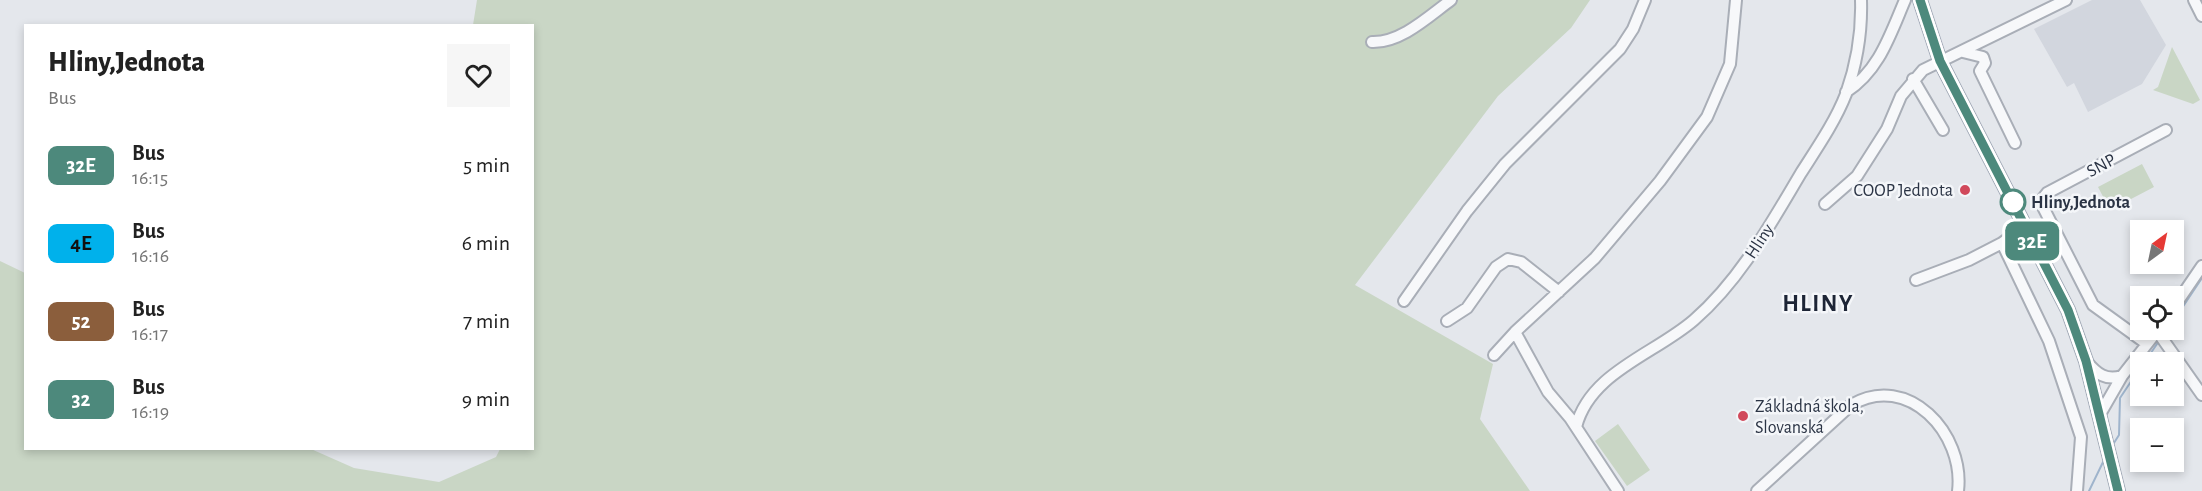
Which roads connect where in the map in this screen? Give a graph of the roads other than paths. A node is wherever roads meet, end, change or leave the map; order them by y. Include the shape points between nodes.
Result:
1 (1451, 0) edge
2 (1646, 0) edge
3 (1736, 0) edge
4 (1861, 0) edge
5 (1905, 0) edge
6 (1920, 0) edge
7 (2066, 0) edge
8 (2194, 0) edge
9 (2202, 16) edge
10 (1372, 42) dead end
11 (1963, 52) junction
12 (1940, 61) junction
13 (1913, 79) junction
14 (1846, 92) junction
15 (1943, 130) dead end
16 (2166, 130) dead end
17 (2014, 143) dead end
18 (1825, 204) dead end
19 (2025, 226) junction
20 (2002, 243) junction
21 (2202, 266) edge
22 (1916, 280) dead end
23 (1559, 292) junction
24 (2184, 292) edge
25 (1404, 301) dead end
26 (1447, 321) dead end
27 (1515, 332) junction
28 (2152, 340) edge
29 (2164, 340) edge
30 (2147, 344) junction
31 (1494, 355) dead end
32 (2086, 361) junction
33 (2122, 376) junction
34 (2202, 395) edge
35 (2099, 416) junction
36 (1576, 427) junction
37 (1618, 491) edge
38 (1757, 491) edge
39 (1958, 491) edge
40 (2077, 491) edge
41 (2118, 491) edge

1 - 10 street via 1402,34 1384,42
2 - 25 street via 1620,49 1505,164
3 - 23 street via 1730,64 1707,117 1615,236
4 - 14 street, Hliny via 1860,41
5 - 14 street via 1881,55 1862,82
6 - 12 main road
7 - 11 street
8 - 9 street
11 - 12 street
11 - 17 street via 1983,57 1985,63 1980,71
12 - 13 street
12 - 19 main road
13 - 15 street
13 - 18 street via 1857,176
14 - 36 street, Hliny via 1760,241 1733,278 1689,324 1604,383 1581,407
16 - 30 street, SNP via 2043,198 2043,207 2093,305
19 - 20 street
19 - 32 main road via 2068,310
20 - 22 street
20 - 40 street via 2049,341 2081,437
21 - 24 street
23 - 26 street via 1521,262 1508,259 1496,267 1467,308
23 - 27 street
27 - 31 street
27 - 36 street via 1548,392
28 - 30 street
29 - 34 street
30 - 33 street
32 - 33 street via 2102,376
32 - 35 main road
33 - 35 street
35 - 41 main road
36 - 37 street
38 - 39 street via 1851,405 1880,395 1914,403 1938,423 1955,454

